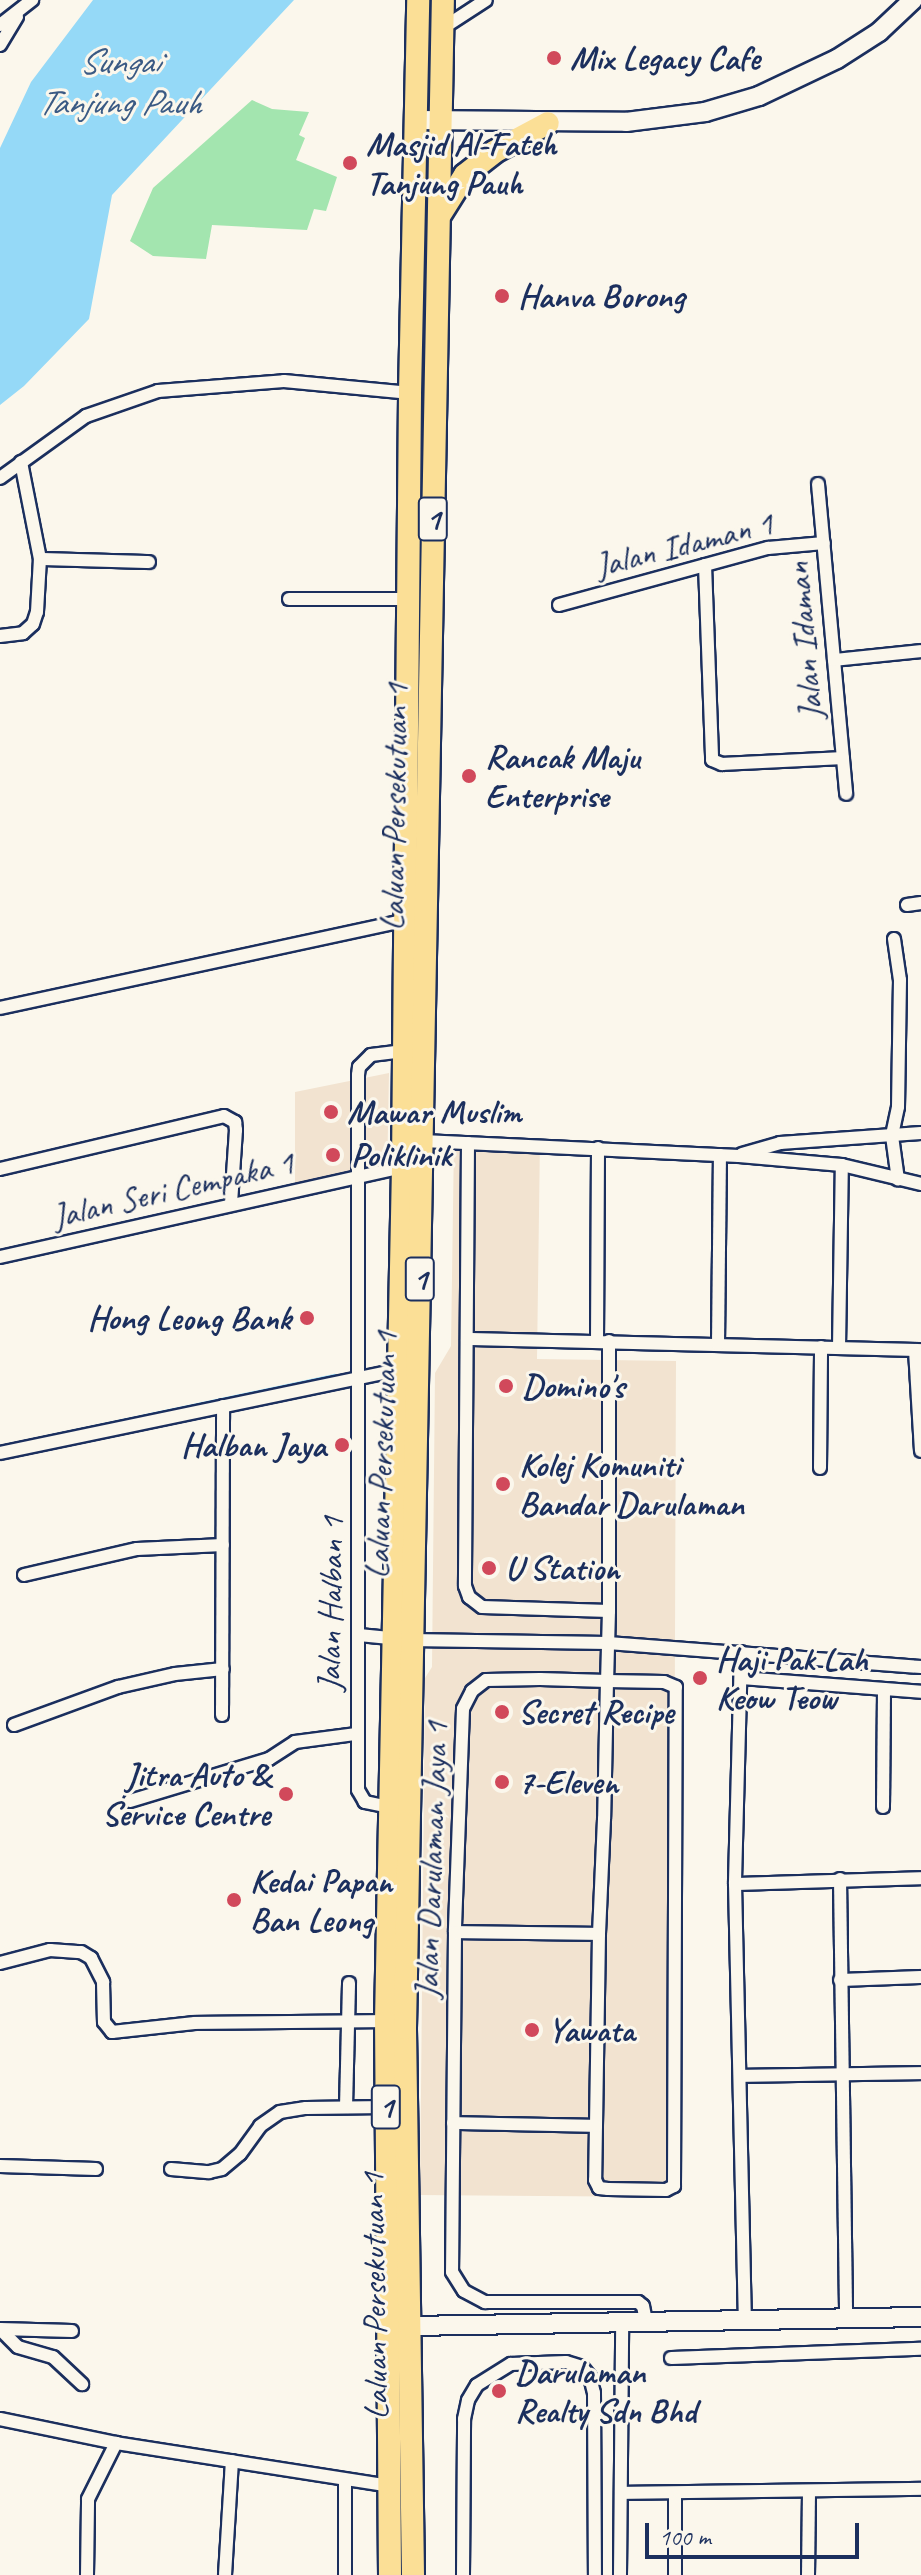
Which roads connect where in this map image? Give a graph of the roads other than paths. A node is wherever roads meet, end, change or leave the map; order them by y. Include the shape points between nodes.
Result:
1 (32, 0) edge
2 (418, 0) edge
3 (443, 0) edge
4 (486, 0) edge
5 (913, 0) edge
6 (19, 12) junction
7 (0, 25) edge
8 (443, 28) junction
9 (0, 45) edge
10 (417, 120) junction
11 (441, 122) junction
12 (548, 123) junction
13 (438, 217) junction
14 (410, 393) junction
15 (21, 462) junction
16 (0, 478) edge
17 (818, 484) dead end
18 (824, 543) junction
19 (40, 559) junction
20 (149, 562) dead end
21 (705, 565) junction
22 (289, 599) dead end
23 (409, 599) junction
24 (559, 605) dead end
25 (0, 636) edge
26 (921, 651) edge
27 (834, 660) junction
28 (843, 758) junction
29 (846, 794) dead end
30 (921, 903) edge
31 (907, 905) dead end
32 (415, 919) junction
33 (894, 939) dead end
34 (0, 1008) edge
35 (402, 1051) junction
36 (921, 1133) edge
37 (892, 1136) junction
38 (423, 1141) junction
39 (468, 1143) junction
40 (598, 1148) junction
41 (720, 1155) junction
42 (739, 1156) junction
43 (842, 1165) junction
44 (403, 1167) junction
45 (0, 1169) edge
46 (358, 1176) junction
47 (898, 1180) junction
48 (921, 1184) edge
49 (231, 1204) junction
50 (0, 1257) edge
51 (467, 1339) junction
52 (603, 1341) junction
53 (718, 1344) junction
54 (821, 1347) junction
55 (839, 1347) junction
56 (918, 1350) edge
57 (399, 1370) junction
58 (360, 1378) junction
59 (223, 1406) junction
60 (921, 1451) edge
61 (0, 1453) edge
62 (820, 1468) dead end
63 (223, 1545) junction
64 (24, 1575) dead end
65 (609, 1611) junction
66 (359, 1635) junction
67 (401, 1640) junction
68 (608, 1643) junction
69 (741, 1652) junction
70 (921, 1667) edge
71 (223, 1669) junction
72 (741, 1678) junction
73 (607, 1681) junction
74 (884, 1689) junction
75 (921, 1692) edge
76 (222, 1715) dead end
77 (14, 1725) dead end
78 (356, 1734) junction
79 (130, 1801) dead end
80 (389, 1807) junction
81 (883, 1807) dead end
82 (921, 1878) edge
83 (840, 1879) junction
84 (735, 1884) junction
85 (455, 1932) junction
86 (599, 1934) junction
87 (0, 1963) edge
88 (921, 1977) edge
89 (840, 1980) junction
90 (349, 1983) dead end
91 (348, 2021) junction
92 (386, 2021) junction
93 (921, 2073) edge
94 (841, 2074) junction
95 (740, 2076) junction
96 (346, 2107) junction
97 (386, 2107) junction
98 (453, 2123) junction
99 (596, 2126) junction
100 (0, 2166) edge
101 (96, 2169) dead end
102 (171, 2169) dead end
103 (508, 2302) junction
104 (921, 2317) edge
105 (846, 2318) junction
106 (745, 2320) junction
107 (622, 2322) junction
108 (646, 2322) junction
109 (509, 2324) junction
110 (411, 2326) junction
111 (0, 2329) edge
112 (72, 2331) dead end
113 (921, 2349) edge
114 (671, 2358) dead end
115 (82, 2384) dead end
116 (0, 2419) edge
117 (116, 2443) junction
118 (232, 2461) junction
119 (345, 2480) junction
120 (392, 2486) junction
121 (921, 2489) edge
122 (809, 2491) junction
123 (621, 2493) junction
124 (675, 2493) junction
125 (87, 2575) edge
126 (225, 2575) edge
127 (345, 2575) edge
128 (390, 2575) edge
129 (413, 2575) edge
130 (463, 2575) edge
131 (595, 2575) edge
132 (620, 2575) edge
133 (675, 2575) edge
134 (808, 2575) edge

1 - 6 street
2 - 10 highway, Laluan Persekutuan 1 / 1
3 - 8 highway, Laluan Persekutuan 1 / 1
4 - 8 street
5 - 12 street via 859,46 745,101 635,122
6 - 7 street
6 - 9 street
8 - 11 highway, Laluan Persekutuan 1 / 1
10 - 11 street
10 - 14 highway, Laluan Persekutuan 1 / 1
11 - 12 street
11 - 13 highway, Laluan Persekutuan 1 / 1
12 - 13 highway via 494,152 465,175
13 - 32 highway, Laluan Persekutuan 1 / 1
14 - 15 street via 284,381 158,391 86,416
14 - 23 highway, Laluan Persekutuan 1 / 1
15 - 16 street
15 - 19 street
17 - 18 street, Jalan Idaman
18 - 21 street, Jalan Idaman 1 via 768,548
18 - 27 street, Jalan Idaman
19 - 20 street
19 - 25 street via 33,624 23,633
21 - 24 street, Jalan Idaman 1
21 - 28 street via 712,760 722,764
22 - 23 street
23 - 32 highway, Laluan Persekutuan 1 / 1
26 - 27 street
27 - 28 street, Jalan Idaman
28 - 29 street, Jalan Idaman
30 - 31 street
32 - 34 street
32 - 35 highway, Laluan Persekutuan 1 / 1
32 - 38 highway, Laluan Persekutuan 1 / 1
33 - 37 street via 900,980 898,1107
35 - 44 highway, Laluan Persekutuan 1 / 1
35 - 46 street, Jalan Halban 1 via 371,1055 359,1067
36 - 37 street
37 - 42 street via 780,1143
37 - 47 street
38 - 39 street
38 - 67 highway, Laluan Persekutuan 1 / 1
39 - 40 street
39 - 51 street
40 - 41 street
40 - 52 street
41 - 42 street
41 - 53 street
42 - 43 street
43 - 47 street
43 - 55 street
44 - 46 street, Jalan Seri Cempaka 1
44 - 57 highway, Laluan Persekutuan 1 / 1
45 - 49 street via 224,1116 235,1122 236,1130
46 - 49 street, Jalan Seri Cempaka 1
46 - 58 street, Jalan Halban 1
47 - 48 street
49 - 50 street, Jalan Seri Cempaka 1
51 - 52 street
51 - 65 street via 469,1597 482,1607
52 - 53 street
52 - 65 street
53 - 54 street
54 - 55 street
54 - 62 street
55 - 56 street
56 - 60 street
57 - 58 street
57 - 67 highway, Laluan Persekutuan 1 / 1
58 - 59 street
58 - 66 street, Jalan Halban 1
59 - 61 street
59 - 63 street
63 - 64 street via 137,1549
63 - 71 street
65 - 68 street
66 - 67 street
66 - 78 street, Jalan Halban 1
67 - 68 street
67 - 80 highway, Laluan Persekutuan 1 / 1
67 - 110 highway, Laluan Persekutuan 1 / 1
68 - 69 street
68 - 73 street
69 - 70 street
69 - 72 street
71 - 76 street
71 - 77 street via 118,1687
72 - 74 street
72 - 84 street
73 - 85 street, Jalan Darulaman Jaya 1 via 496,1679 479,1684 466,1698
73 - 86 street
73 - 99 street via 676,1687 674,2186 599,2188
74 - 75 street
74 - 81 street
78 - 79 street via 295,1742 269,1759
78 - 80 street, Jalan Halban 1 via 359,1795 370,1804
80 - 92 highway, Laluan Persekutuan 1 / 1
82 - 83 street
83 - 84 street
83 - 89 street
84 - 95 street
85 - 86 street
85 - 98 street, Jalan Darulaman Jaya 1
86 - 99 street
87 - 91 street via 50,1950 91,1958 103,1982 104,2022 112,2032 195,2023
88 - 89 street
89 - 94 street
90 - 91 street
91 - 92 street
91 - 96 street
92 - 97 highway, Laluan Persekutuan 1 / 1
93 - 94 street
94 - 95 street
94 - 105 street
95 - 106 street
96 - 97 street
96 - 102 street via 291,2109 269,2118 222,2169
97 - 120 highway, Laluan Persekutuan 1 / 1
98 - 99 street
98 - 103 street, Jalan Darulaman Jaya 1 via 453,2277 473,2297
100 - 101 street
103 - 108 street, Jalan Darulaman Jaya 1 via 638,2302
103 - 109 street
104 - 105 street
105 - 106 street
106 - 108 street
107 - 108 street
107 - 109 street
107 - 123 street
109 - 110 street
110 - 129 highway, Laluan Persekutuan 1 / 1
111 - 112 street
111 - 115 street via 18,2347 53,2357
113 - 114 street
116 - 117 street
117 - 118 street
117 - 125 street via 88,2499
118 - 119 street
118 - 126 street
119 - 120 street
119 - 127 street
120 - 128 highway, Laluan Persekutuan 1 / 1
121 - 122 street
122 - 124 street
122 - 134 street
123 - 124 street
123 - 132 street
124 - 133 street
130 - 131 street via 468,2400 477,2385 511,2364 566,2362 582,2367 594,2393

